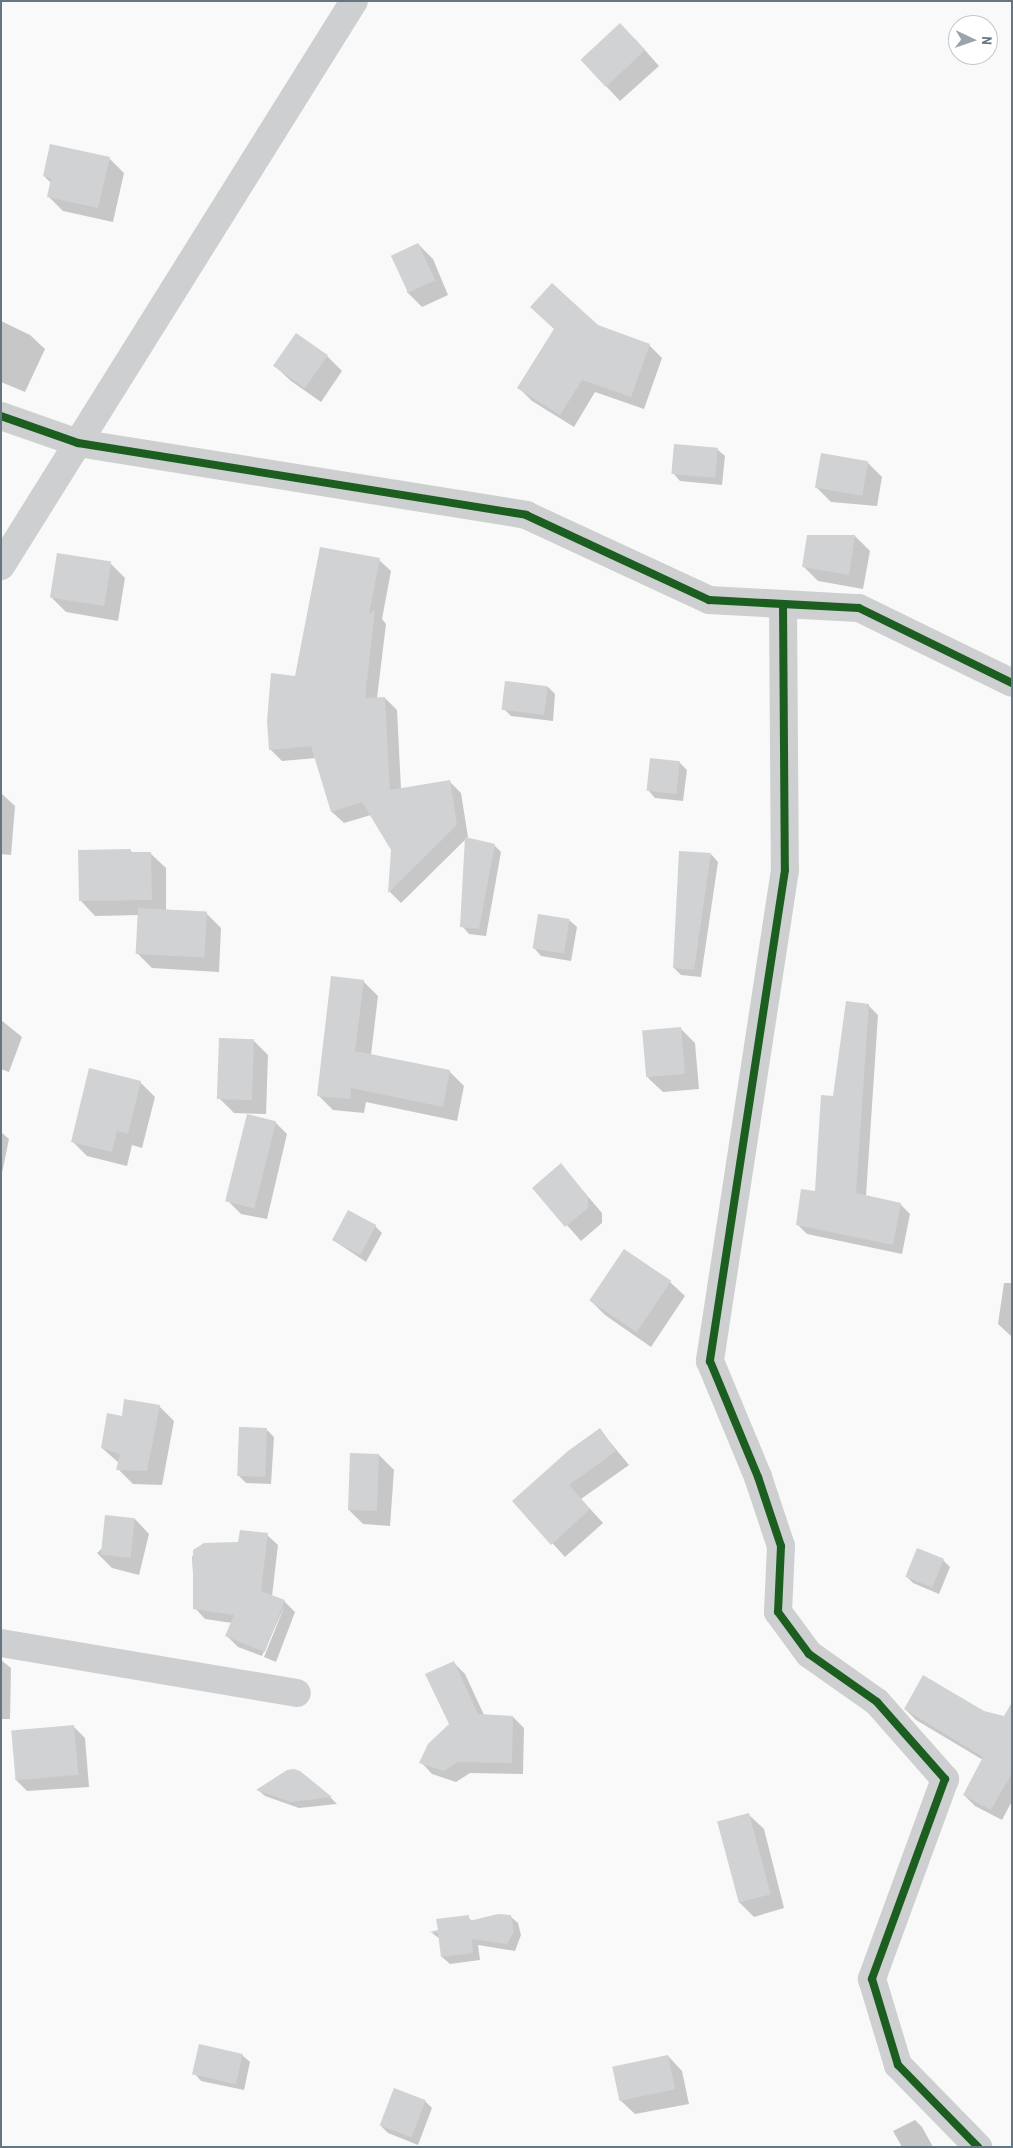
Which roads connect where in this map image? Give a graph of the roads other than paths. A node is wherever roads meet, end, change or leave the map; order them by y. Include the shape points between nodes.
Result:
1 (354, 1) edge
2 (1, 416) edge
3 (78, 443) junction
4 (1, 566) edge
5 (783, 604) junction
6 (1012, 683) edge
7 (1, 1642) edge
8 (297, 1693) dead end
9 (978, 2147) edge

1 - 3 street
2 - 3 street
3 - 4 street
3 - 5 street via 526,515 709,600
5 - 6 street via 859,608
5 - 9 street via 785,870 710,1361 758,1477 781,1546 778,1612 809,1654 877,1702 945,1779 872,1978 898,2065
7 - 8 street

